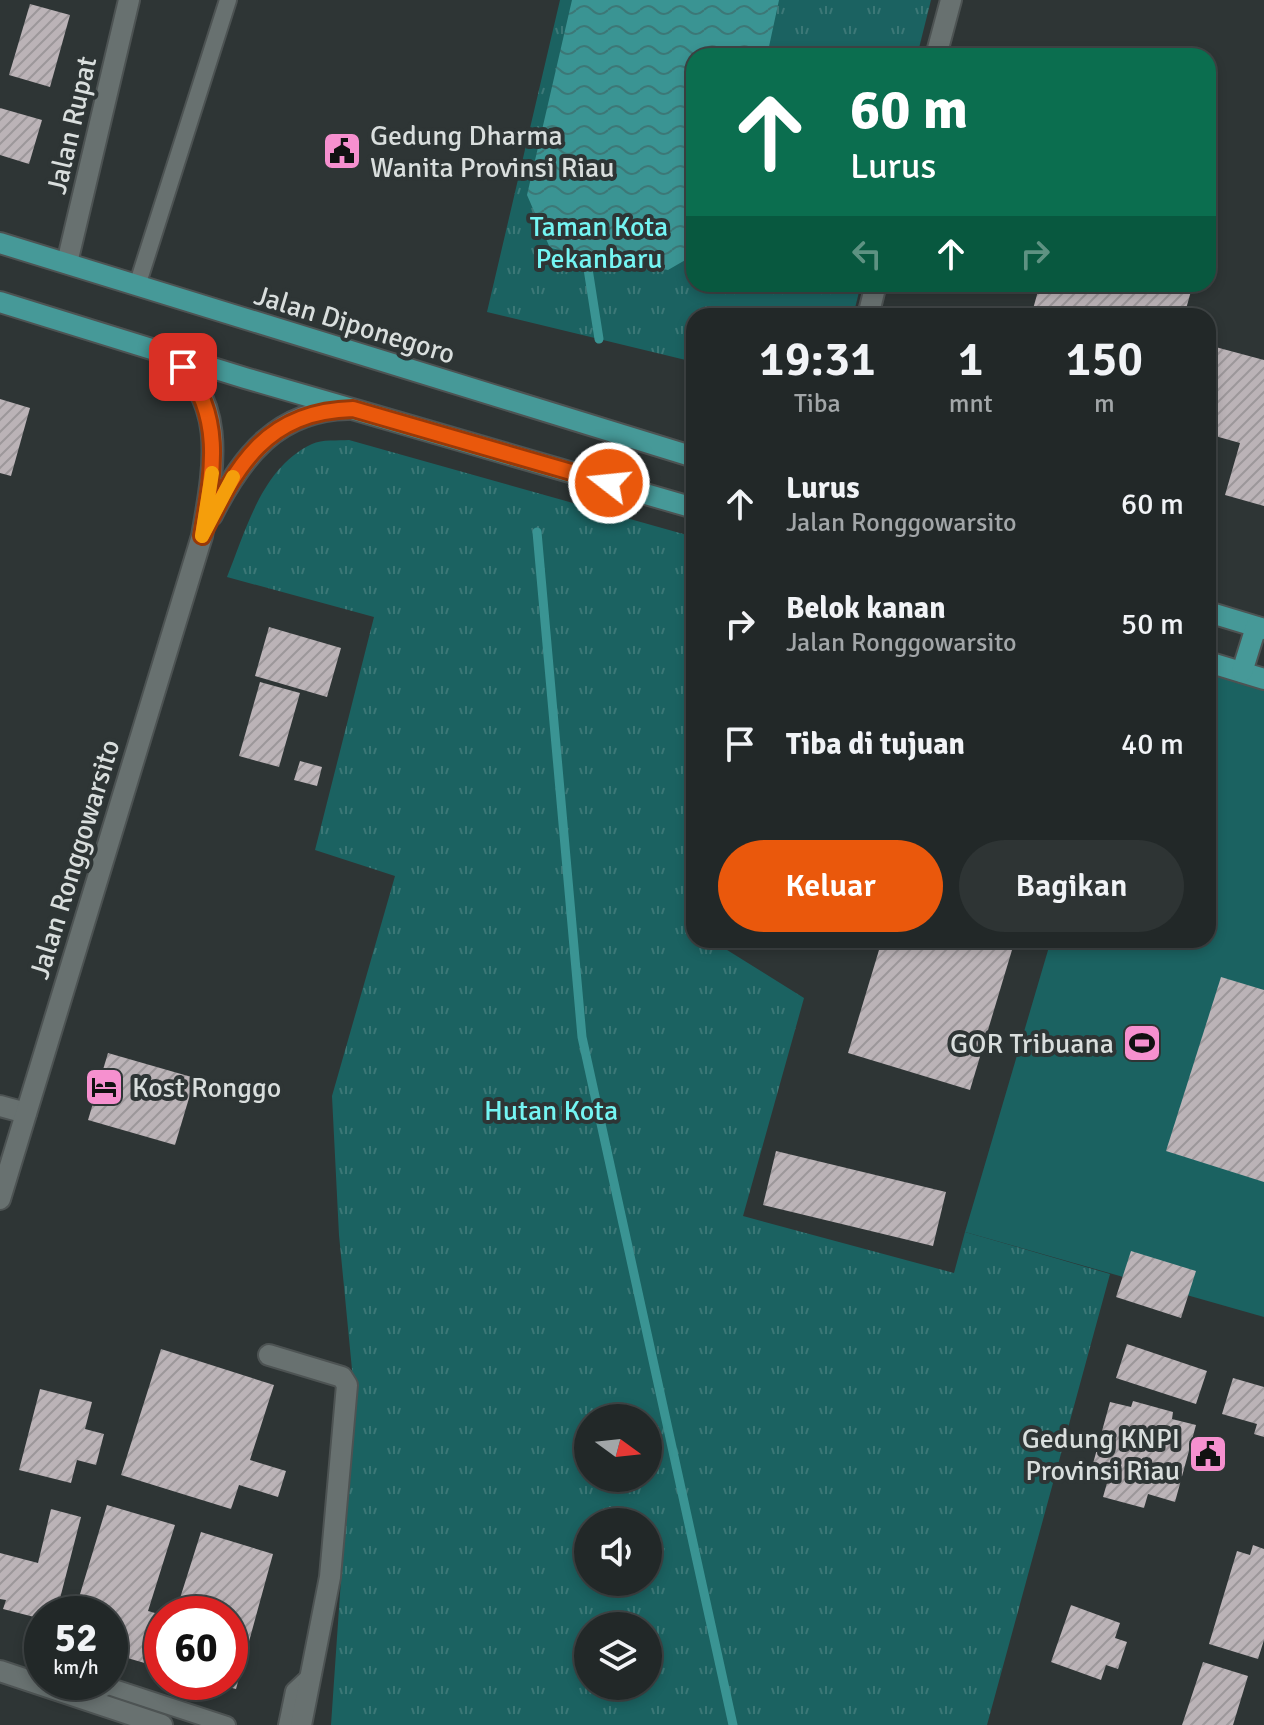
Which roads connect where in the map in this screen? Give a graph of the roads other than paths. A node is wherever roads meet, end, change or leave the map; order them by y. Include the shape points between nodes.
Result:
1 (129, 0) edge
2 (228, 0) edge
3 (951, 0) edge
4 (938, 48) edge
5 (0, 243) edge
6 (67, 263) junction
7 (137, 286) junction
8 (0, 302) edge
9 (160, 353) junction
10 (353, 409) junction
11 (686, 455) edge
12 (686, 506) edge
13 (202, 536) junction
14 (1216, 614) edge
15 (1260, 628) edge
16 (1216, 664) edge
17 (1242, 672) junction
18 (1264, 679) edge
19 (0, 1106) edge
20 (26, 1113) junction
21 (0, 1199) edge
22 (269, 1355) dead end
23 (0, 1671) edge
24 (310, 1676) junction
25 (24, 1679) edge
26 (128, 1693) edge
27 (88, 1700) edge
28 (162, 1725) edge
29 (227, 1725) edge
30 (287, 1725) edge
31 (301, 1725) edge

1 - 6 street, Jalan Rupat
2 - 7 lane
3 - 4 street
5 - 6 main road, Jalan Diponegoro
6 - 7 main road, Jalan Diponegoro
7 - 11 main road, Jalan Diponegoro
8 - 9 main road
9 - 10 main road
9 - 13 street, Jalan Ronggowarsito via 196,383 212,424 212,477
10 - 12 main road
10 - 13 street, Jalan Ronggowarsito via 307,413 278,428 228,483
13 - 20 street, Jalan Ronggowarsito
14 - 15 main road
15 - 17 main road
16 - 17 main road
17 - 18 main road
19 - 20 street
20 - 21 street, Jalan Ronggowarsito
22 - 24 street via 346,1380
23 - 25 street
24 - 30 lane via 294,1691
24 - 31 street
26 - 29 lane
27 - 28 street

